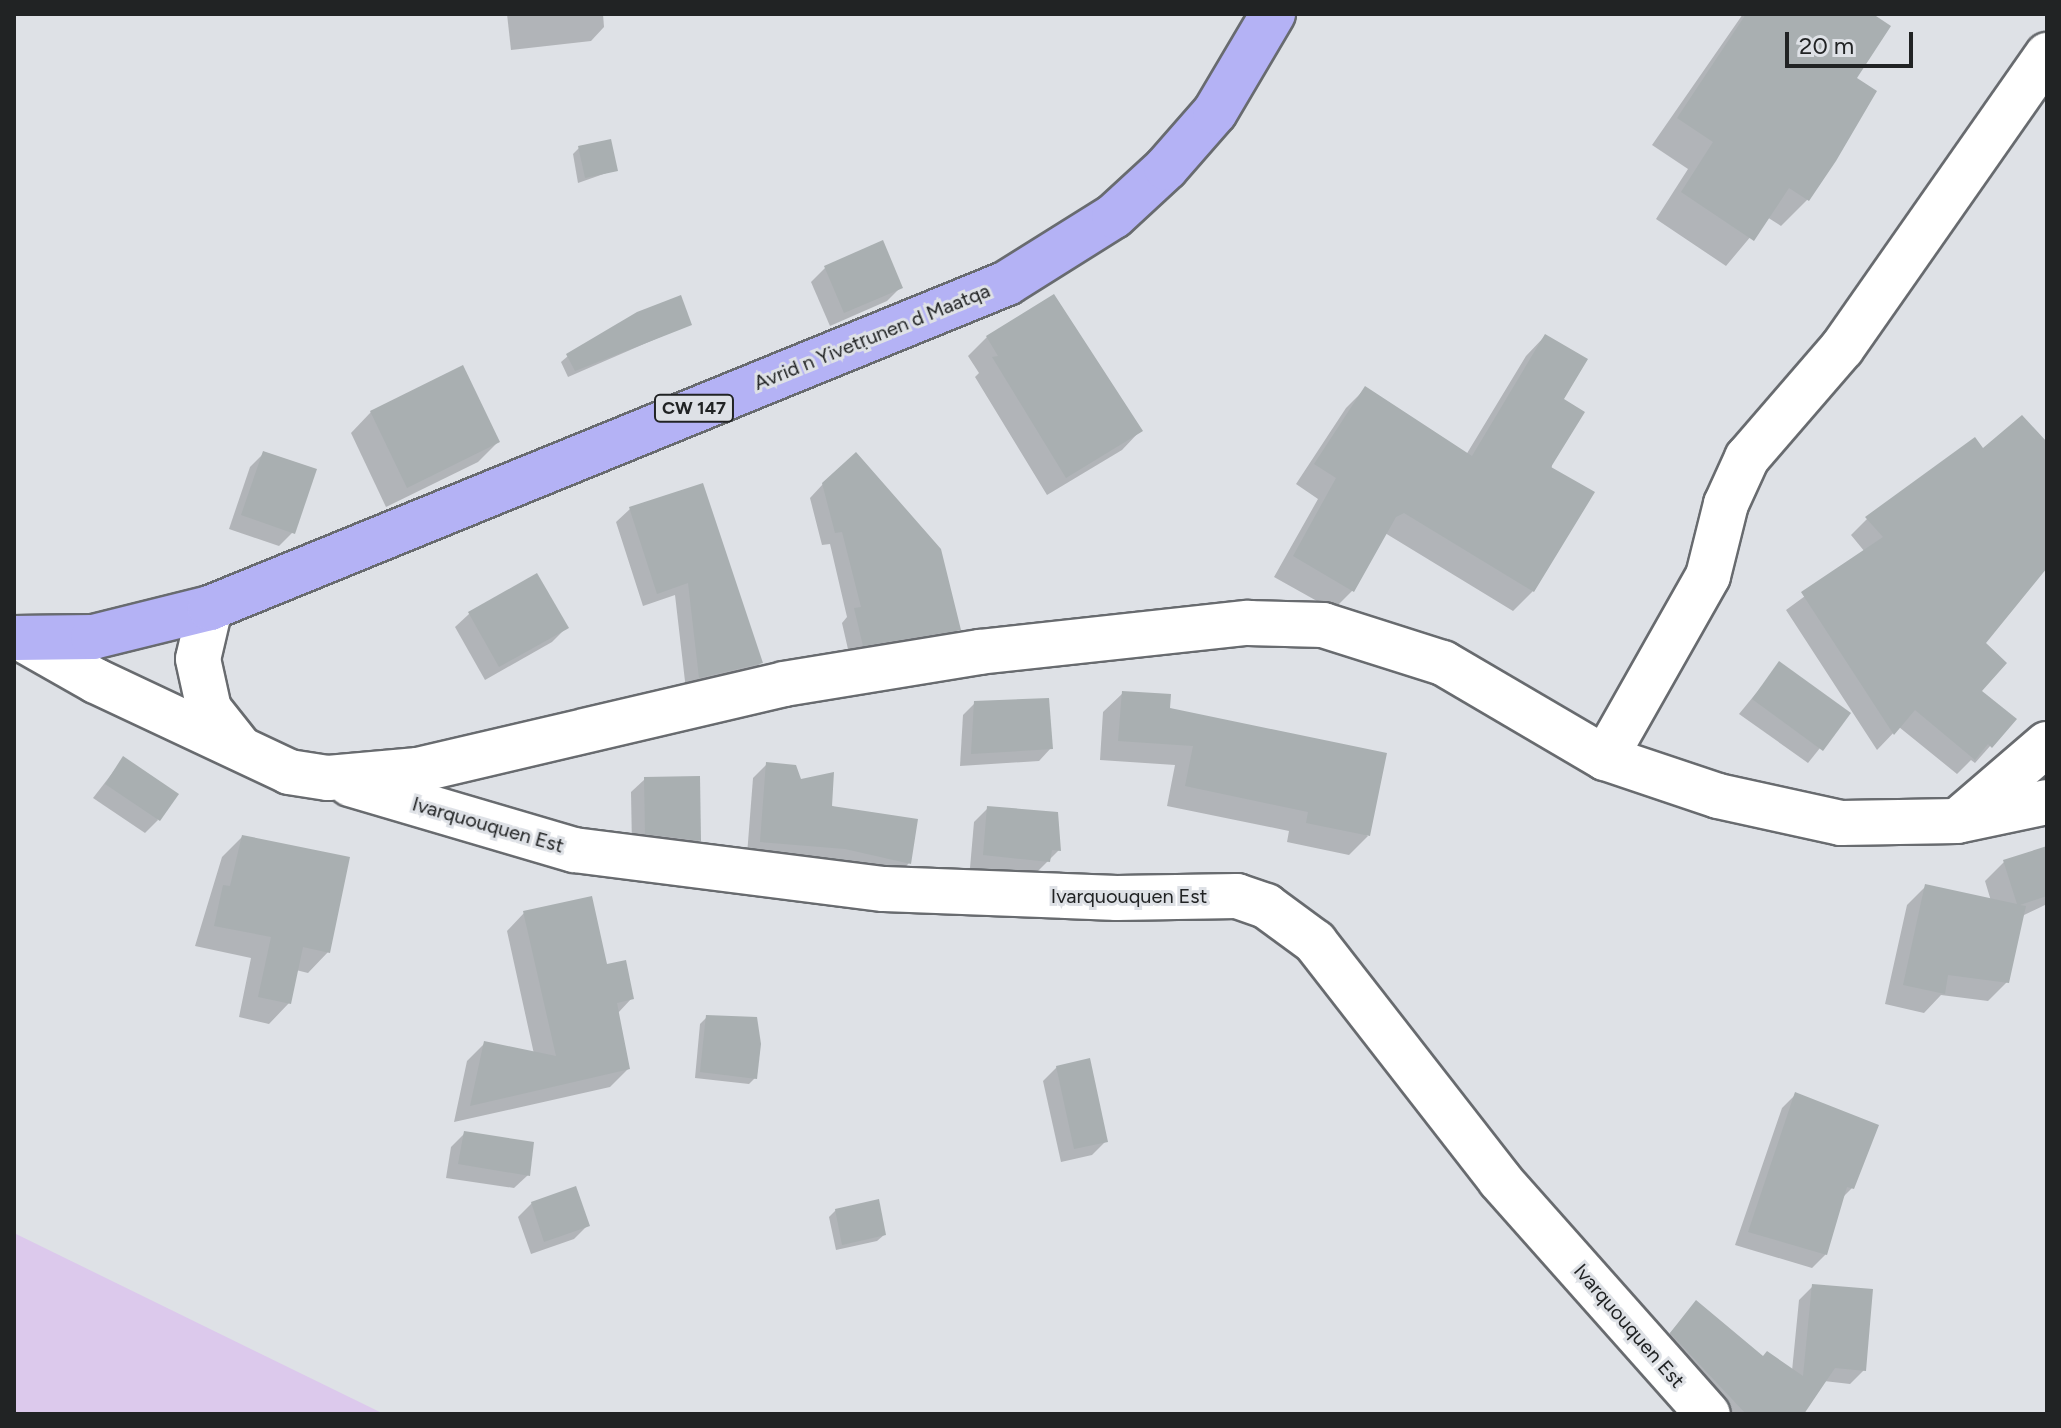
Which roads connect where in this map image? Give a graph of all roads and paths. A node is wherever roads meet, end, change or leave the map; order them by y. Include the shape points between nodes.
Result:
1 (1273, 14) edge
2 (2047, 55) edge
3 (210, 608) junction
4 (18, 638) edge
5 (2047, 744) edge
6 (242, 750) junction
7 (1605, 758) junction
8 (328, 778) junction
9 (2047, 802) edge
10 (1957, 821) junction
11 (1708, 1414) edge

1 - 3 main road, Avrid n Yivetṛunen d Maatqa / CW 147 via 1215,112 1166,168 1114,216 1007,283
2 - 7 street via 1842,348 1747,458 1726,504 1708,576
3 - 4 main road, Avrid n Yivetṛunen d Maatqa / CW 147 via 93,637
3 - 6 street via 198,659 209,709
4 - 6 street
5 - 10 street
6 - 8 street via 289,772
7 - 8 street via 1443,663 1323,625 1248,623 979,652 799,682 418,770
7 - 10 street via 1718,796 1841,823
8 - 11 street, Ivarquouquen Est via 574,850 884,889 1117,898 1237,896 1266,906 1315,942 1500,1180
9 - 10 street

